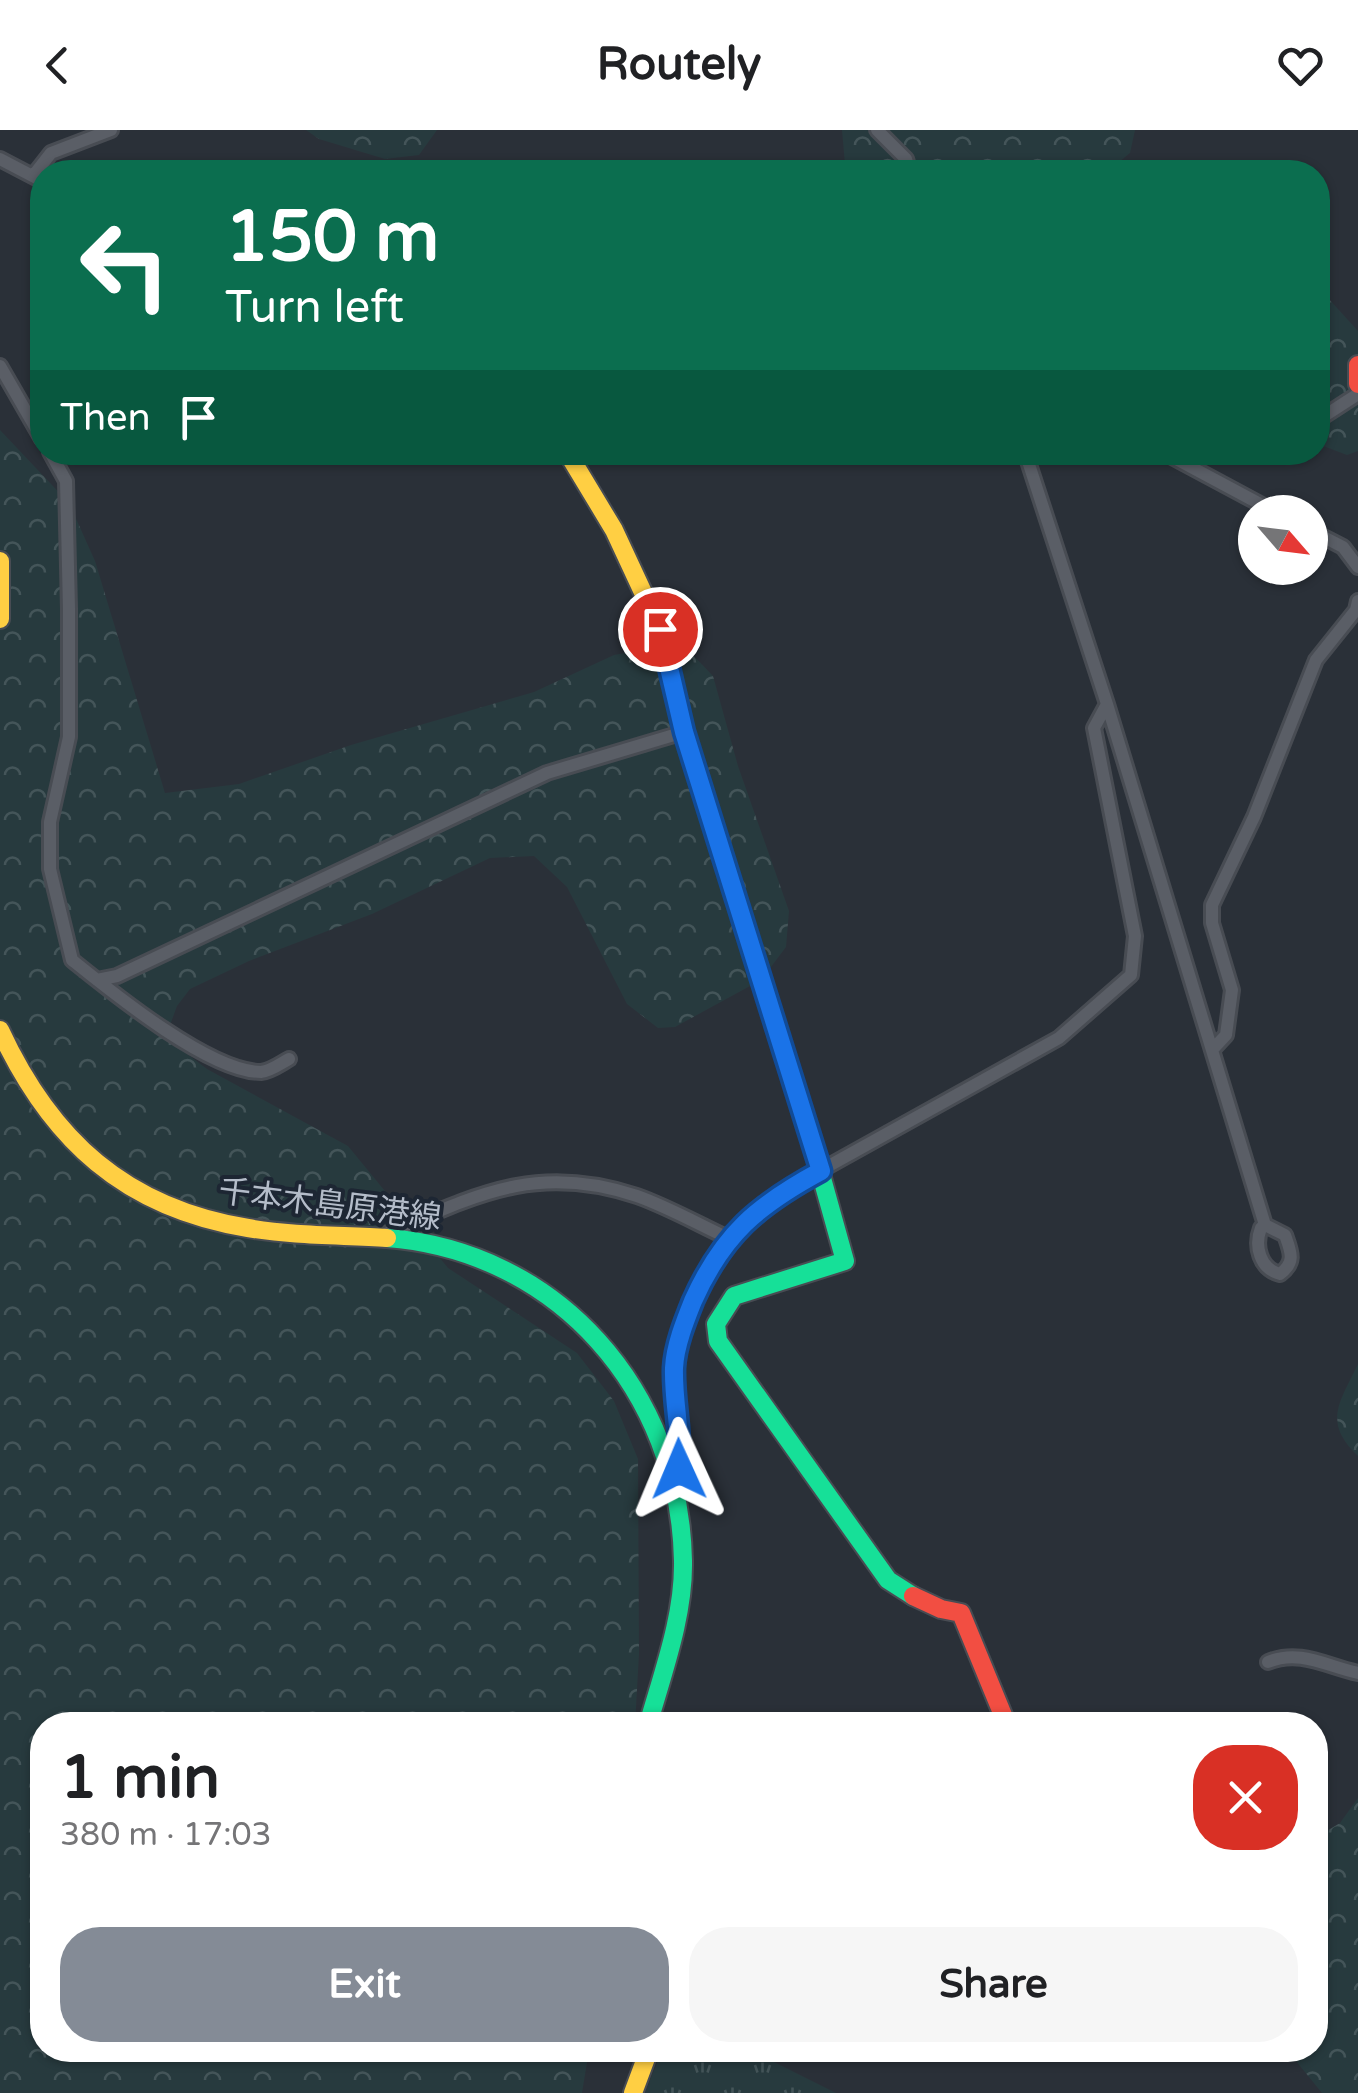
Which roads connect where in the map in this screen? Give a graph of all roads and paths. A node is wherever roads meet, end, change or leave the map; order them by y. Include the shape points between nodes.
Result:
1 (110, 130) edge
2 (876, 130) edge
3 (0, 159) edge
4 (48, 160) edge
5 (907, 160) edge
6 (30, 175) edge
7 (1358, 365) edge
8 (0, 366) edge
9 (1358, 384) edge
10 (1358, 394) edge
11 (1330, 413) edge
12 (30, 419) edge
13 (57, 465) edge
14 (575, 465) edge
15 (1029, 465) edge
16 (1187, 465) edge
17 (1243, 495) edge
18 (1328, 539) edge
19 (0, 560) edge
20 (1358, 566) edge
21 (1358, 600) edge
22 (0, 619) edge
23 (1107, 704) junction
24 (684, 732) junction
25 (97, 980) junction
26 (0, 1030) edge
27 (1212, 1050) junction
28 (289, 1058) dead end
29 (821, 1171) junction
30 (1266, 1225) dead end
31 (378, 1237) junction
32 (728, 1238) junction
33 (675, 1486) junction
34 (1268, 1662) dead end
35 (1358, 1673) edge
36 (651, 1712) edge
37 (1001, 1712) edge
38 (645, 2062) edge
39 (633, 2093) edge

1 - 4 street
2 - 5 street
3 - 6 street
7 - 9 street
8 - 12 street
10 - 11 street
13 - 25 street via 66,481 69,737 50,822 50,869 72,960
14 - 24 street via 660,629
15 - 23 street
16 - 17 street
18 - 20 street
19 - 22 street
21 - 27 street via 1316,660 1212,905 1232,990 1226,1035
23 - 27 street
23 - 29 street via 1094,728 1135,936 1131,975 1059,1038
24 - 25 street via 547,772
24 - 29 street
25 - 28 street via 206,1056 240,1070 266,1072
26 - 31 street, 千本木島原港線 via 23,1078 73,1142 164,1206 242,1228
27 - 30 street
29 - 32 street via 780,1193
29 - 37 street via 845,1261 734,1296 716,1324 718,1341 888,1580 914,1598 960,1613
31 - 32 street via 494,1190 536,1181 585,1183 639,1197
31 - 33 street, 千本木島原港線 via 424,1242 494,1264 585,1324 630,1379 663,1444
32 - 33 street via 685,1320 674,1365 681,1452
33 - 36 street, 千本木島原港線 via 679,1599
34 - 35 street via 1306,1657
38 - 39 street

